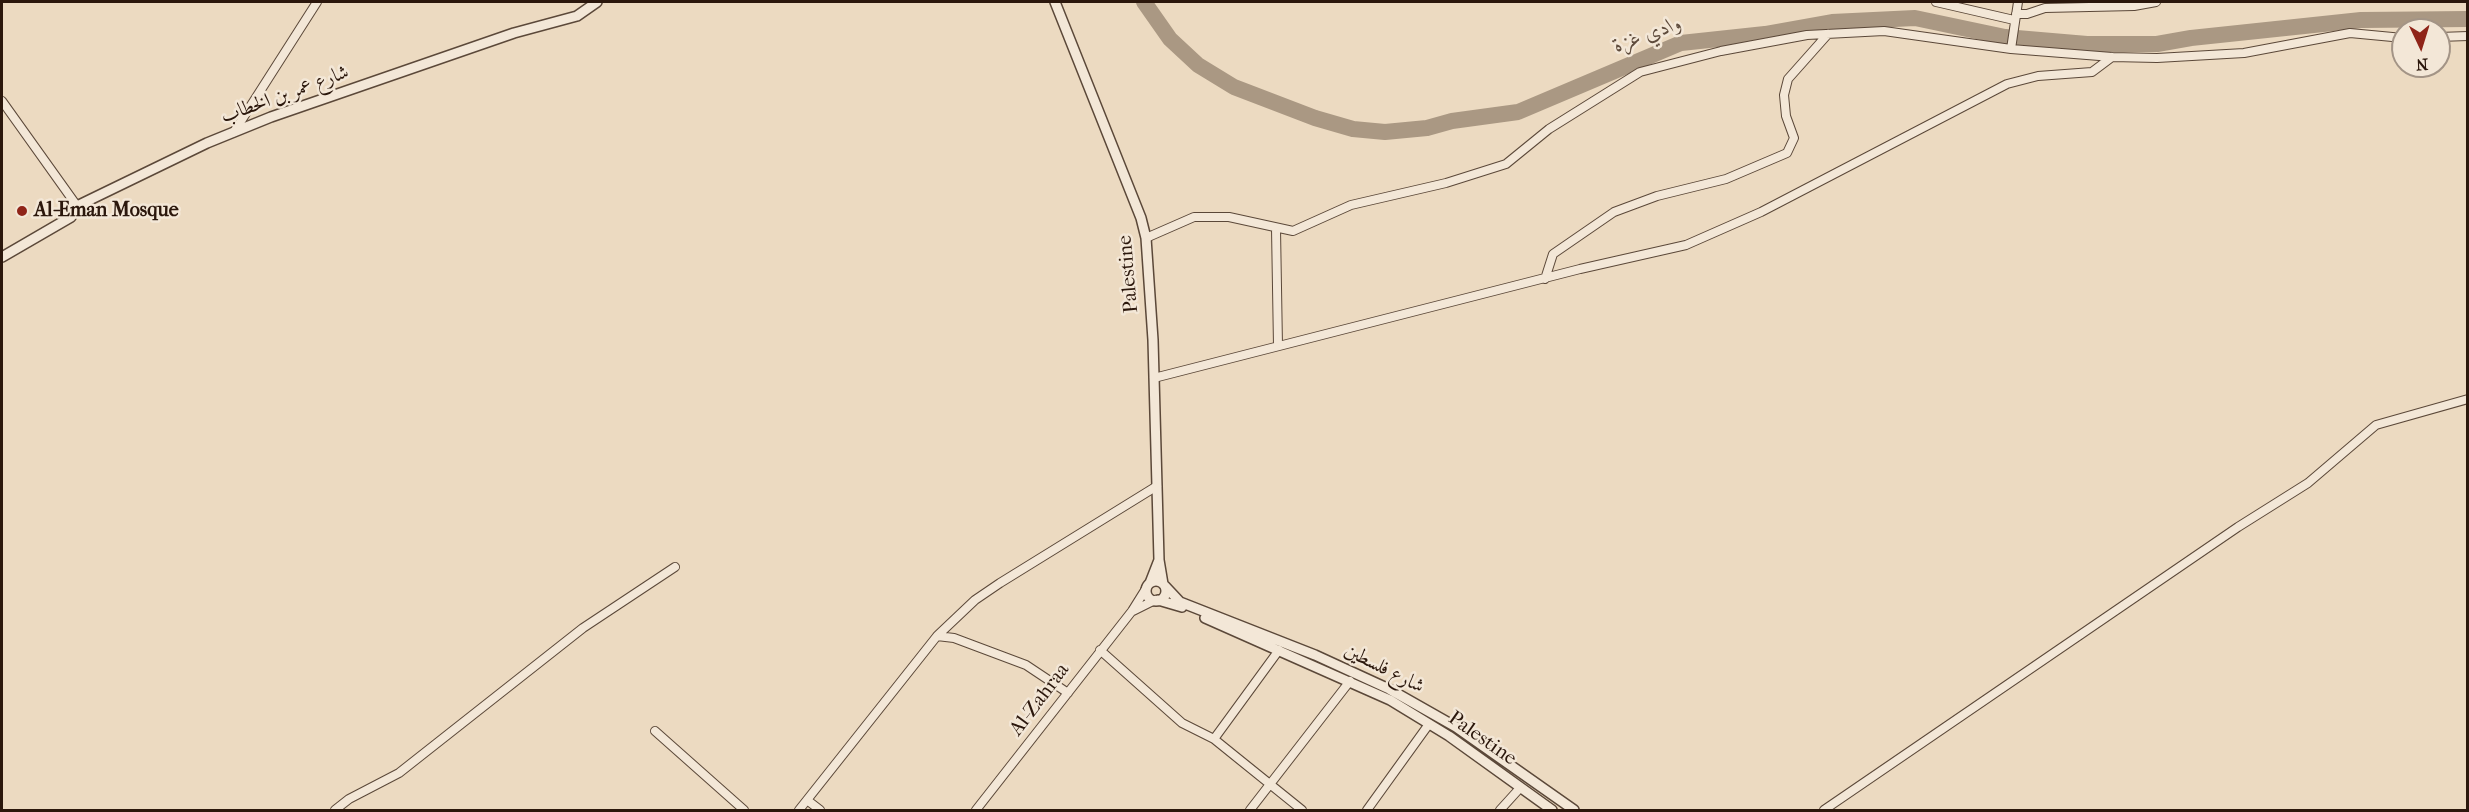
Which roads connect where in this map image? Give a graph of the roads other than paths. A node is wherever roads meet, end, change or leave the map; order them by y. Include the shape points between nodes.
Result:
1 (317, 2) edge
2 (597, 2) edge
3 (1056, 2) edge
4 (1936, 2) edge
5 (2018, 2) edge
6 (2156, 2) edge
7 (2015, 17) junction
8 (1827, 34) junction
9 (2468, 36) edge
10 (2391, 37) edge
11 (2451, 37) edge
12 (2011, 46) junction
13 (2112, 57) junction
14 (2, 101) edge
15 (233, 133) junction
16 (77, 206) junction
17 (1276, 229) dead end
18 (1146, 238) junction
19 (2, 257) edge
20 (1545, 279) junction
21 (1278, 346) junction
22 (1154, 378) junction
23 (2468, 399) edge
24 (1157, 486) junction
25 (1159, 560) junction
26 (675, 567) dead end
27 (1149, 585) junction
28 (1164, 585) junction
29 (1156, 600) junction
30 (1132, 611) junction
31 (937, 636) junction
32 (1100, 650) junction
33 (1279, 650) junction
34 (1350, 681) junction
35 (1068, 693) junction
36 (1429, 724) junction
37 (655, 731) dead end
38 (1214, 739) junction
39 (1271, 783) junction
40 (1520, 788) junction
41 (807, 800) junction
42 (335, 810) edge
43 (744, 810) edge
44 (799, 810) edge
45 (820, 810) edge
46 (976, 810) edge
47 (1250, 810) edge
48 (1302, 810) edge
49 (1367, 810) edge
50 (1500, 810) edge
51 (1552, 810) edge
52 (1574, 810) edge
53 (1824, 810) edge

1 - 15 street
2 - 15 street, شارع عمر بن الخطاب via 577,16 514,33
3 - 18 street, Palestine
4 - 7 street
5 - 7 street
6 - 7 street via 2045,8
7 - 12 street
8 - 12 street via 1884,31
8 - 18 street via 1720,51 1640,72 1549,129 1506,164 1446,183 1351,205 1293,231 1229,217 1194,217
8 - 20 street via 1788,79 1784,95 1786,116 1794,138 1787,153 1726,179 1657,196 1614,212 1553,254
9 - 11 street
10 - 13 street via 2350,33 2244,53
12 - 13 street
13 - 20 street via 2092,72 2038,76 2007,84 1761,212 1696,241
14 - 16 street
15 - 16 street, شارع عمر بن الخطاب
16 - 19 street, شارع عمر بن الخطاب via 71,217
17 - 21 street
18 - 22 street, Palestine
20 - 21 street
21 - 22 street
22 - 24 street, Palestine
23 - 53 street via 2376,425 2308,483
24 - 25 street, Palestine
24 - 31 street via 975,600
25 - 27 street, Palestine
25 - 28 street, Palestine
26 - 42 street via 583,628 399,773
27 - 28 street via 1158,581
27 - 29 street via 1148,596
27 - 30 street, Al-Zahraa
28 - 29 street via 1165,595
28 - 52 street, شارع فلسطين via 1180,602 1315,655 1399,695 1456,727
29 - 30 street, Al-Zahraa
29 - 33 street, Palestine
30 - 32 street, Al-Zahraa
31 - 35 street via 954,638 1026,665
31 - 41 street
32 - 35 street, Al-Zahraa
32 - 38 street via 1182,723
33 - 34 street, Palestine
33 - 38 street
34 - 36 street, Palestine
34 - 39 street
35 - 46 street, Al-Zahraa
36 - 40 street, Palestine
36 - 49 street
37 - 43 street
38 - 39 street
39 - 47 street
39 - 48 street
40 - 50 street
40 - 51 street, Palestine
41 - 44 street
41 - 45 street

